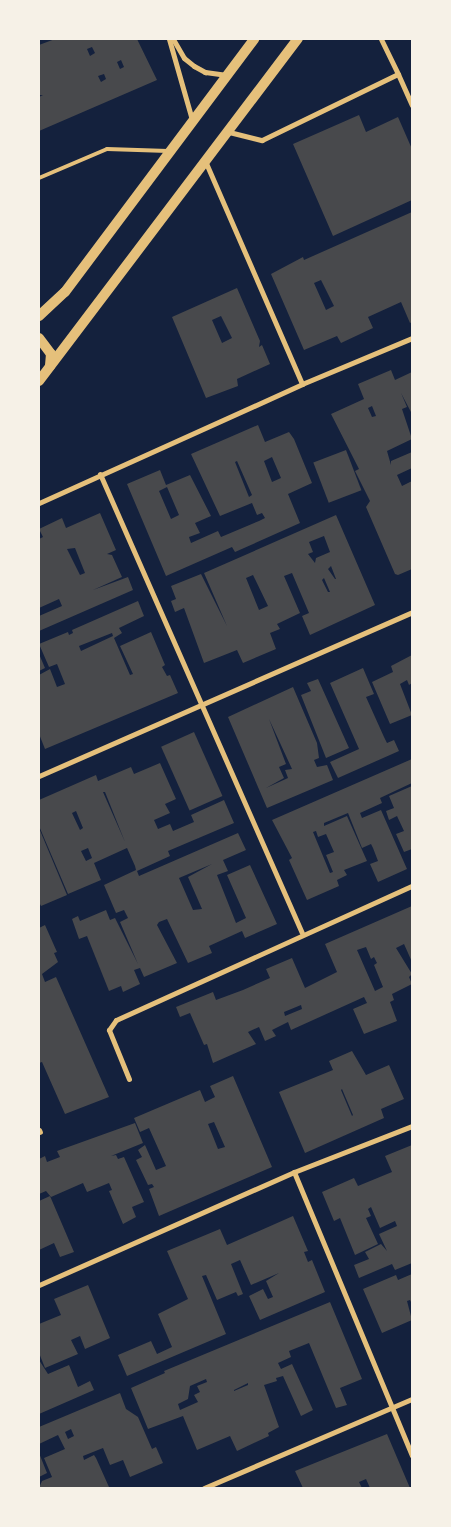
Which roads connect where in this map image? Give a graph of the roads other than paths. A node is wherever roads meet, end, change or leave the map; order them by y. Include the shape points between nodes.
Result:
1 (169, 39) edge
2 (173, 39) edge
3 (254, 39) edge
4 (298, 39) edge
5 (381, 39) edge
6 (398, 74) junction
7 (228, 75) junction
8 (412, 105) edge
9 (192, 121) junction
10 (229, 132) junction
11 (170, 151) junction
12 (206, 163) junction
13 (39, 178) edge
14 (39, 316) edge
15 (39, 338) edge
16 (412, 338) edge
17 (50, 366) junction
18 (39, 381) edge
19 (302, 384) junction
20 (100, 474) junction
21 (39, 503) edge
22 (412, 612) edge
23 (201, 703) junction
24 (39, 776) edge
25 (412, 886) edge
26 (302, 933) junction
27 (129, 1078) dead end
28 (412, 1126) edge
29 (294, 1172) junction
30 (39, 1285) edge
31 (412, 1400) edge
32 (392, 1408) junction
33 (412, 1455) edge
34 (204, 1488) edge

1 - 9 street
2 - 7 street via 184,58 194,66 205,72
3 - 7 main road
4 - 10 main road
5 - 6 street
6 - 8 street
6 - 10 street via 262,140
7 - 9 main road
9 - 11 main road
10 - 12 main road
11 - 13 lane via 108,149
11 - 14 main road via 64,292
12 - 17 main road
12 - 19 street
15 - 17 main road via 51,354
16 - 19 street
17 - 18 main road
19 - 20 street
20 - 21 street
20 - 23 street
22 - 23 street
23 - 24 street
23 - 26 street
25 - 26 street
26 - 27 street via 116,1020 109,1030
28 - 29 street
29 - 30 street
29 - 32 street
31 - 32 street
32 - 33 street
32 - 34 street

